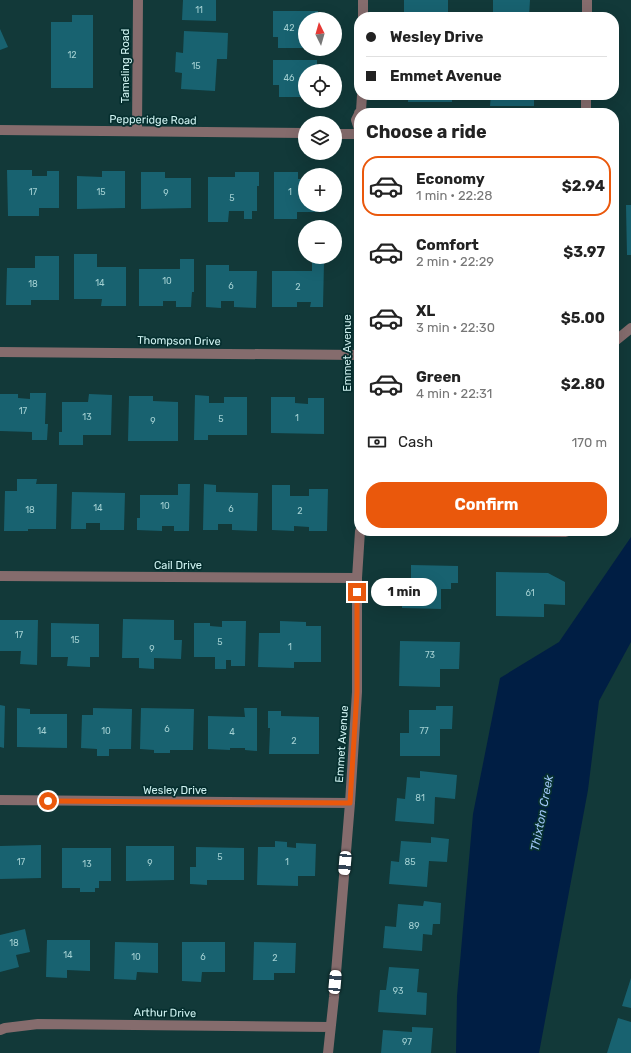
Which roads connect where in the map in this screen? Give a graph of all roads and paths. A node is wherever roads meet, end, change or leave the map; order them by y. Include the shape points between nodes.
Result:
1 (138, 0) edge
2 (363, 0) edge
3 (587, 0) edge
4 (363, 12) edge
5 (587, 12) edge
6 (0, 130) edge
7 (137, 131) junction
8 (298, 134) edge
9 (342, 134) edge
10 (354, 134) edge
11 (631, 328) edge
12 (619, 338) edge
13 (0, 352) edge
14 (354, 355) edge
15 (360, 536) edge
16 (0, 576) edge
17 (357, 578) junction
18 (0, 800) edge
19 (350, 803) junction
20 (330, 1027) junction
21 (0, 1030) edge
22 (328, 1053) edge

1 - 7 street, Tameling Road
2 - 4 street
3 - 5 street
6 - 7 street, Pepperidge Road
7 - 8 street, Pepperidge Road
9 - 10 street
11 - 12 street
13 - 14 street, Thompson Drive
15 - 17 street, Emmet Avenue
16 - 17 street, Cail Drive
17 - 19 street, Emmet Avenue via 357,692
18 - 19 street, Wesley Drive
19 - 20 street, Emmet Avenue
20 - 21 street, Arthur Drive via 38,1024
20 - 22 street, Emmet Avenue

